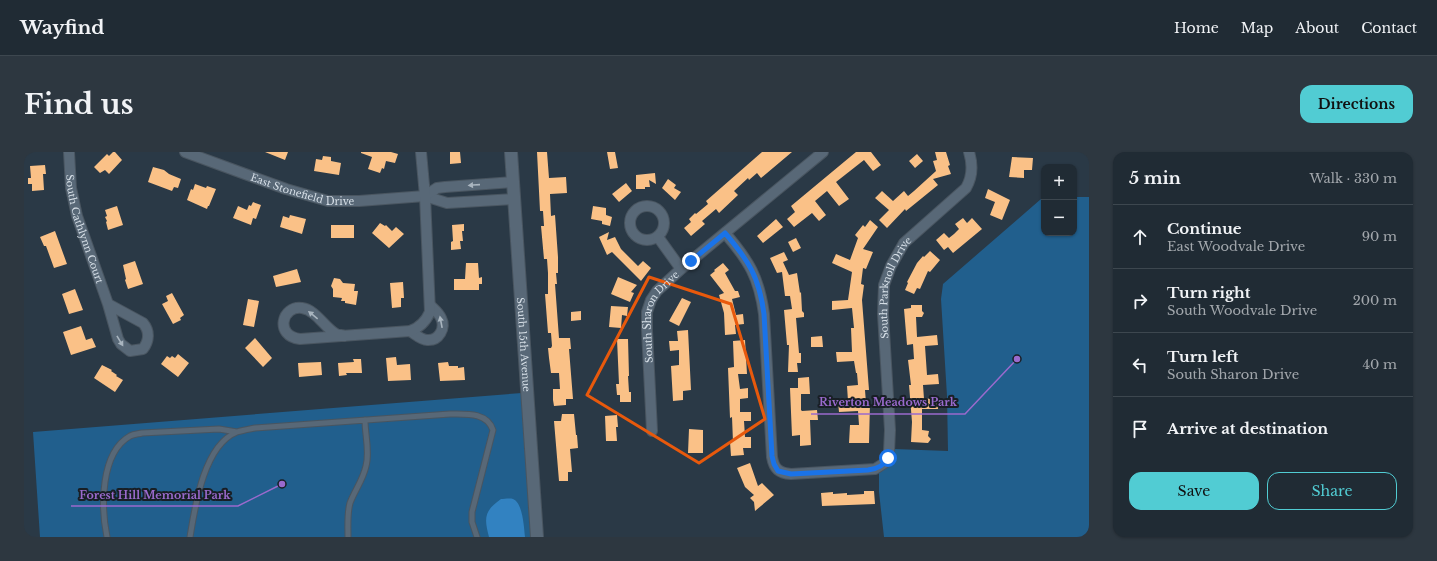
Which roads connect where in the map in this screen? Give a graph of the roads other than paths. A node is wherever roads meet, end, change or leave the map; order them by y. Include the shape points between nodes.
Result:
1 (69, 152) edge
2 (185, 152) edge
3 (421, 152) edge
4 (512, 152) edge
5 (969, 152) edge
6 (817, 154) edge
7 (513, 182) junction
8 (425, 196) junction
9 (514, 199) junction
10 (725, 233) junction
11 (658, 237) dead end
12 (681, 269) junction
13 (108, 304) junction
14 (431, 306) junction
15 (410, 331) junction
16 (345, 336) junction
17 (364, 420) junction
18 (652, 431) dead end
19 (237, 432) junction
20 (107, 537) edge
21 (190, 537) edge
22 (348, 537) edge
23 (477, 537) edge
24 (537, 537) edge

1 - 13 street, South Cathlynn Court via 75,210
2 - 8 street, East Stonefield Drive via 286,189 328,201
3 - 8 street
4 - 7 street, South 15th Avenue
5 - 10 street, South Parknoll Drive via 972,171 966,188 904,243 890,266 884,285 883,314 890,452 886,462 875,469 791,474 778,471 772,456 761,295 749,265
6 - 10 street, South Sharon Drive
7 -> 8 street, East Stonefield Drive via 437,188
7 - 9 street, South 15th Avenue
8 - 9 street, East Stonefield Drive via 447,203
8 - 14 street
9 - 24 street, South 15th Avenue
10 - 12 street, South Sharon Drive
11 - 12 street
12 - 18 street, South Sharon Drive via 657,290 647,312
13 -> 13 street, South Cathlynn Court via 121,344 130,350 143,349 148,339 146,327
14 - 15 street via 423,323
15 -> 14 street via 426,340 433,340 440,335 441,318
15 - 16 street
16 -> 16 street via 336,334 306,309 295,308 286,314 285,330 294,339
17 - 19 lane via 255,428
17 - 22 lane via 368,458 364,476 350,505
17 - 23 lane via 450,414 478,416 491,422 492,437 472,512
19 - 20 lane via 219,429 142,433 131,436 119,445 105,479 103,498
19 - 21 lane via 218,446 209,463 202,482

